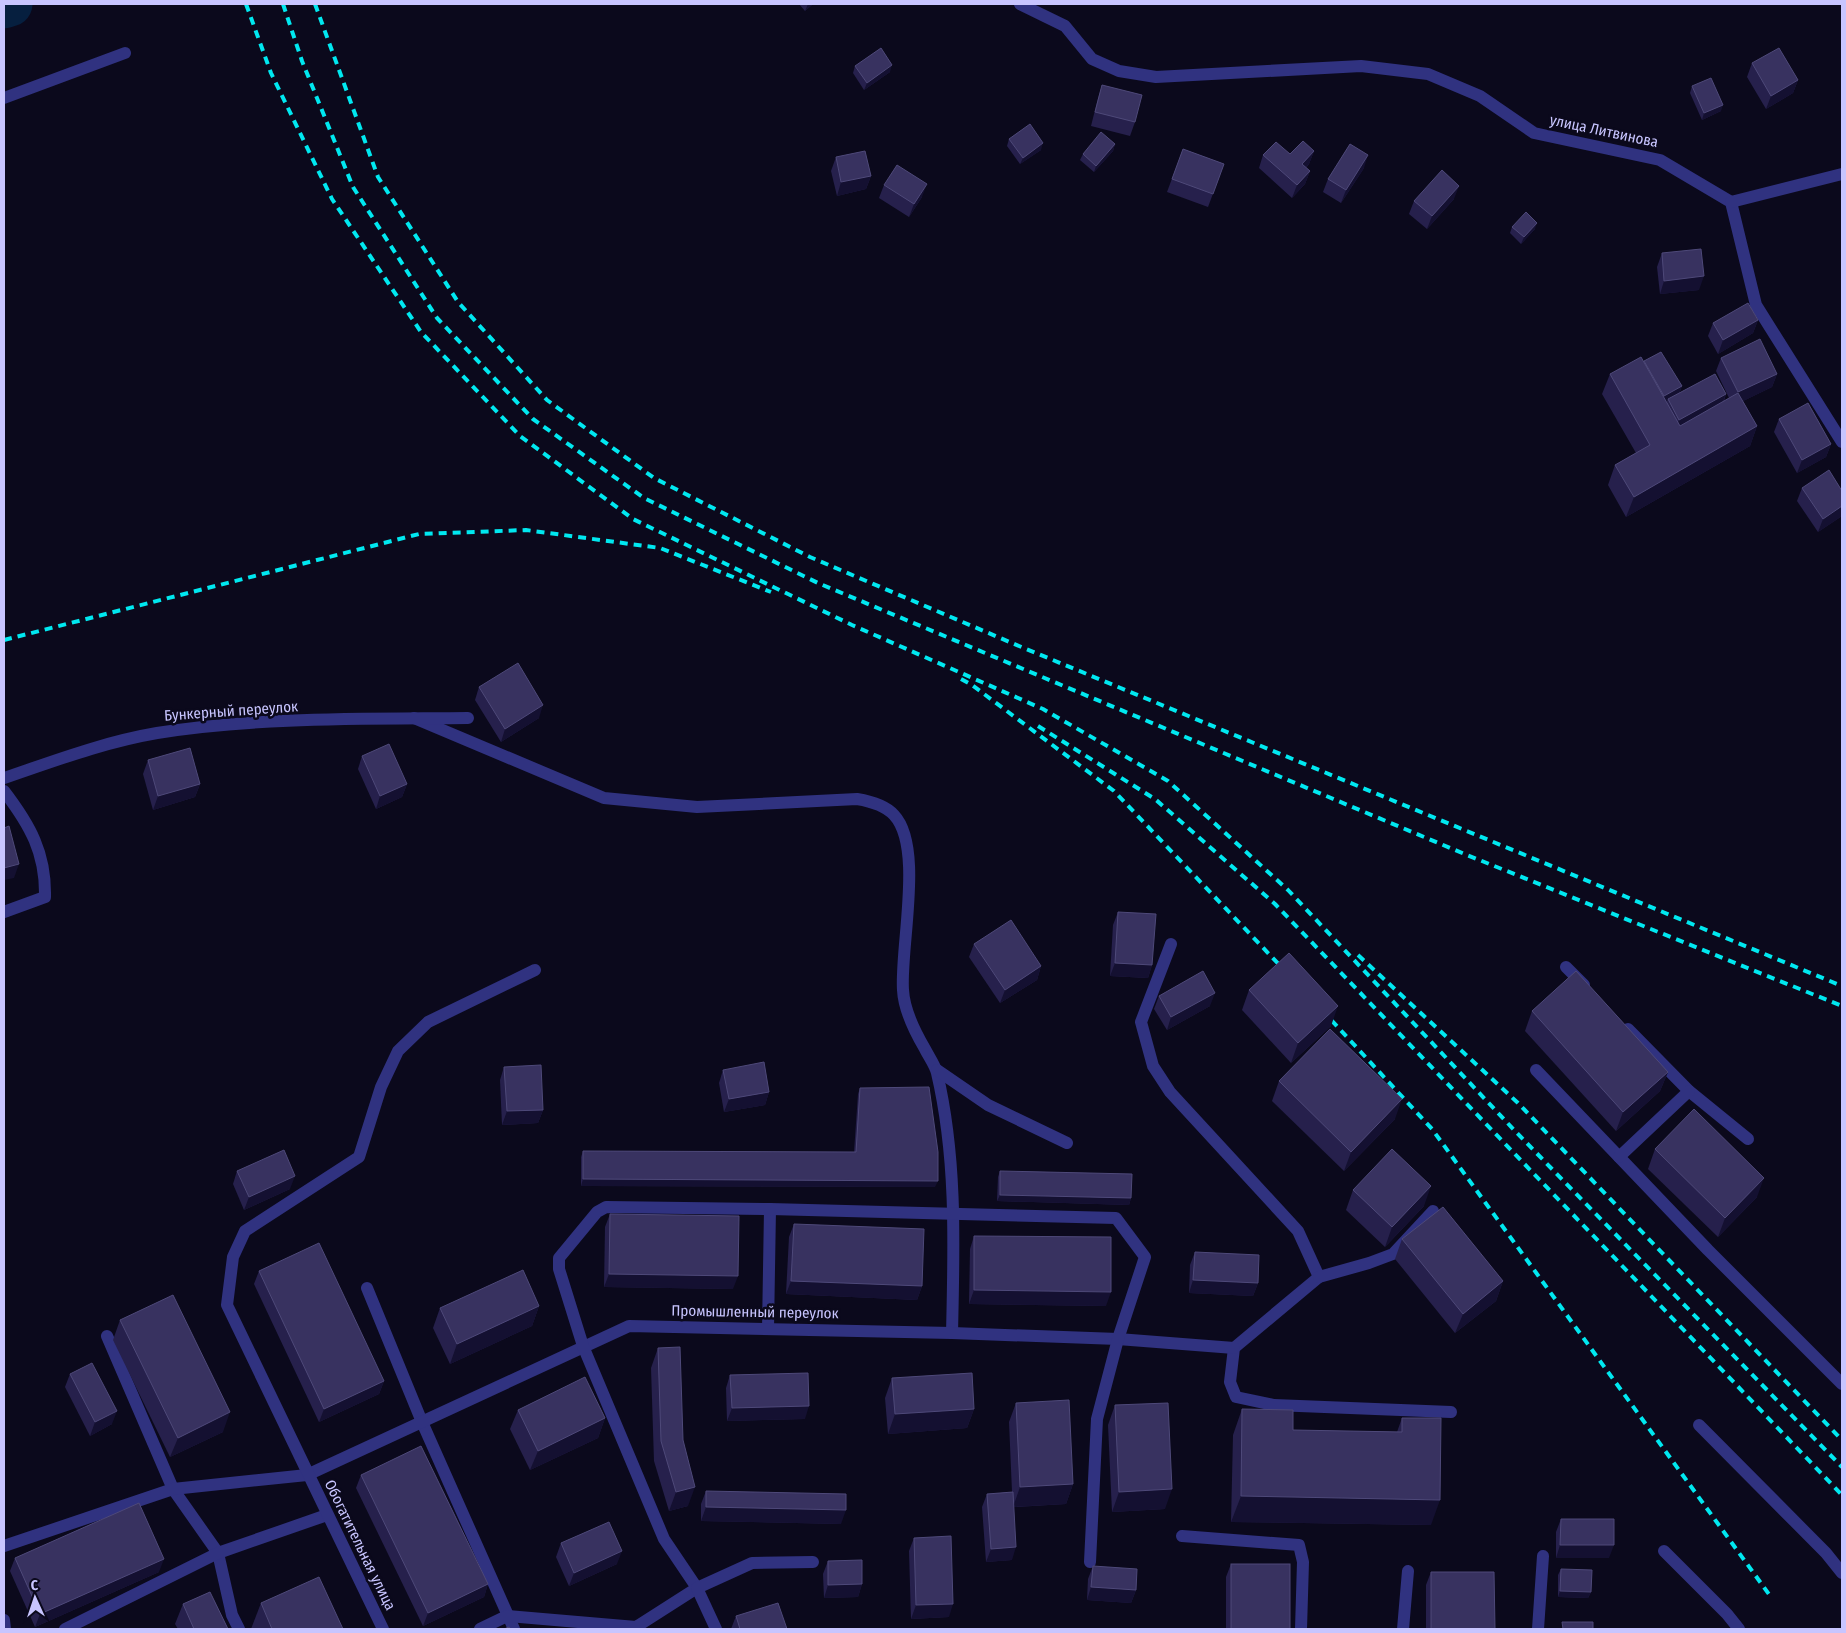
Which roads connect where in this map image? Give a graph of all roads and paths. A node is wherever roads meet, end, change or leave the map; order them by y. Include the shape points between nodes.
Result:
1 (1020, 4) edge
2 (125, 53) dead end
3 (4, 98) edge
4 (1842, 174) edge
5 (1731, 202) junction
6 (1842, 442) edge
7 (414, 718) junction
8 (468, 718) dead end
9 (4, 778) edge
10 (4, 791) edge
11 (4, 912) edge
12 (1171, 944) dead end
13 (1566, 967) dead end
14 (535, 970) dead end
15 (1594, 994) edge
16 (1621, 1022) edge
17 (937, 1070) junction
18 (1536, 1070) dead end
19 (1689, 1090) junction
20 (1748, 1139) dead end
21 (1067, 1143) dead end
22 (1619, 1157) junction
23 (770, 1209) junction
24 (1433, 1211) dead end
25 (954, 1213) junction
26 (1319, 1277) junction
27 (367, 1288) dead end
28 (768, 1329) junction
29 (952, 1333) junction
30 (107, 1336) dead end
31 (1118, 1339) junction
32 (583, 1346) junction
33 (1234, 1348) junction
34 (1842, 1384) edge
35 (1451, 1412) dead end
36 (422, 1422) junction
37 (1698, 1425) dead end
38 (307, 1475) junction
39 (173, 1490) junction
40 (327, 1515) junction
41 (1182, 1536) dead end
42 (4, 1546) edge
43 (1664, 1551) dead end
44 (218, 1553) junction
45 (1543, 1556) dead end
46 (813, 1562) dead end
47 (1090, 1562) dead end
48 (1408, 1572) dead end
49 (1842, 1573) edge
50 (696, 1588) junction
51 (507, 1616) junction
52 (4, 1620) edge
53 (637, 1628) edge
54 (5, 1629) edge
55 (65, 1629) edge
56 (239, 1629) edge
57 (383, 1629) edge
58 (480, 1629) edge
59 (514, 1629) edge
60 (716, 1629) edge
61 (1301, 1629) edge
62 (1403, 1629) edge
63 (1538, 1629) edge
64 (1738, 1629) edge

1 - 5 street, улица Литвинова via 1065,26 1092,59 1119,71 1156,77 1361,66 1428,74 1480,96 1534,133 1660,160
2 - 3 street
4 - 5 street
5 - 6 street via 1756,305
7 - 8 street, Бункерный переулок
7 - 9 street, Бункерный переулок via 260,723 158,733 110,743
7 - 17 street via 604,798 697,808 857,799 872,802 894,815 907,838 908,899 903,990 914,1030
10 - 11 street via 26,821 45,871 45,897
12 - 26 street via 1141,1022 1152,1066 1170,1092 1298,1230
13 - 15 street
14 - 38 street, Обогатительная улица via 428,1022 398,1051 381,1087 359,1157 245,1231 233,1256 227,1305
16 - 19 street
17 - 21 street via 988,1105
17 - 25 street via 948,1134
18 - 22 street
19 - 20 street
19 - 22 street
22 - 34 street
23 - 25 street
23 - 28 street
23 - 32 street via 606,1207 597,1212 559,1258 558,1269
24 - 26 street via 1393,1254
25 - 29 street
25 - 31 street via 1116,1218 1145,1257
26 - 33 street
27 - 36 street
28 - 29 street, Промышленный переулок
28 - 32 street, Промышленный переулок via 629,1326
29 - 31 street, Промышленный переулок
30 - 39 street
31 - 33 street, Промышленный переулок
31 - 47 street via 1097,1419
32 - 36 street, Промышленный переулок
32 - 50 street via 664,1539
33 - 35 street via 1230,1382 1236,1397 1274,1404
36 - 38 street, Промышленный переулок
36 - 51 street
37 - 49 street
38 - 39 street, Промышленный переулок
38 - 40 street, Обогатительная улица
39 - 42 street, Промышленный переулок
39 - 44 street
40 - 44 street
40 - 57 street, Обогатительная улица
41 - 61 street via 1299,1544 1303,1562
43 - 64 street
44 - 55 street
44 - 56 street via 232,1615
45 - 63 street
46 - 50 street via 752,1563
48 - 62 street
50 - 53 street
50 - 60 street
51 - 53 street
51 - 58 street
51 - 59 street
52 - 54 street

